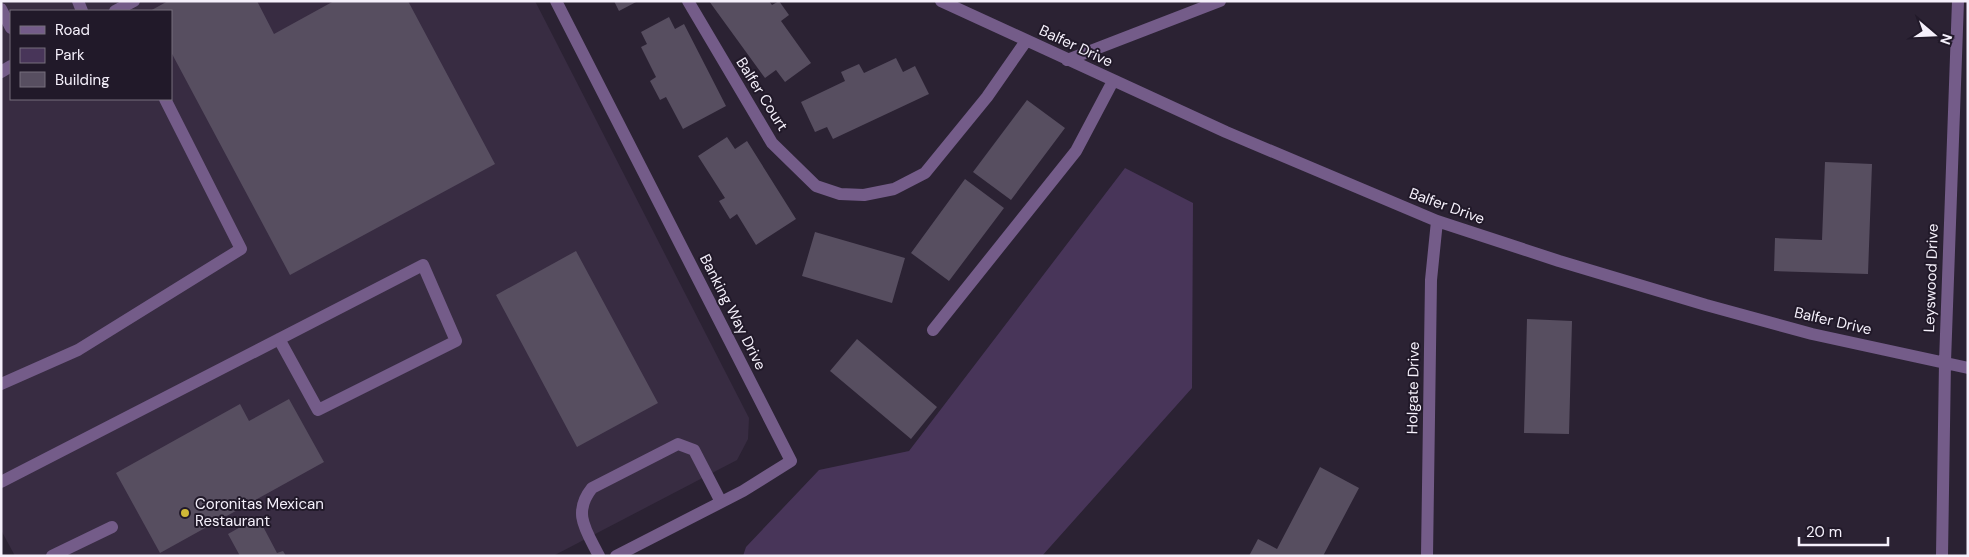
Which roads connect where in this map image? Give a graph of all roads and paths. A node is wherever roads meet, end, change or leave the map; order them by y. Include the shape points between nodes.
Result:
1 (134, 1) edge
2 (556, 1) edge
3 (688, 1) edge
4 (940, 1) edge
5 (1220, 1) edge
6 (1958, 1) edge
7 (1, 9) edge
8 (120, 10) edge
9 (10, 26) edge
10 (1026, 41) junction
11 (1067, 60) junction
12 (1113, 81) junction
13 (166, 100) edge
14 (1437, 221) junction
15 (933, 330) dead end
16 (279, 339) junction
17 (1945, 362) junction
18 (1968, 368) edge
19 (1, 384) edge
20 (1, 482) edge
21 (721, 502) junction
22 (112, 527) dead end
23 (52, 556) edge
24 (598, 556) edge
25 (616, 556) edge
26 (1427, 556) edge
27 (1942, 556) edge

1 - 8 street
2 - 21 street, Banking Way Drive via 791,461
3 - 10 street, Balfer Court via 772,143 816,186 840,194 864,195 894,188 925,173 987,97
4 - 10 street, Balfer Drive
5 - 11 street
6 - 17 street, Leyswood Drive
7 - 9 street
10 - 11 street, Balfer Drive
11 - 12 street, Balfer Drive
12 - 14 street, Balfer Drive
12 - 15 street via 1076,151
13 - 19 street via 241,249 78,350
14 - 17 street, Balfer Drive via 1716,308 1812,334
14 - 26 street, Holgate Drive via 1431,280
16 - 16 street via 423,265 456,341 318,410
16 - 20 street
17 - 18 street, Balfer Drive
17 - 27 street, Leyswood Drive
21 - 24 street via 694,450 678,444 592,488 584,499 581,520
21 - 25 street, Banking Way Drive
22 - 23 street

